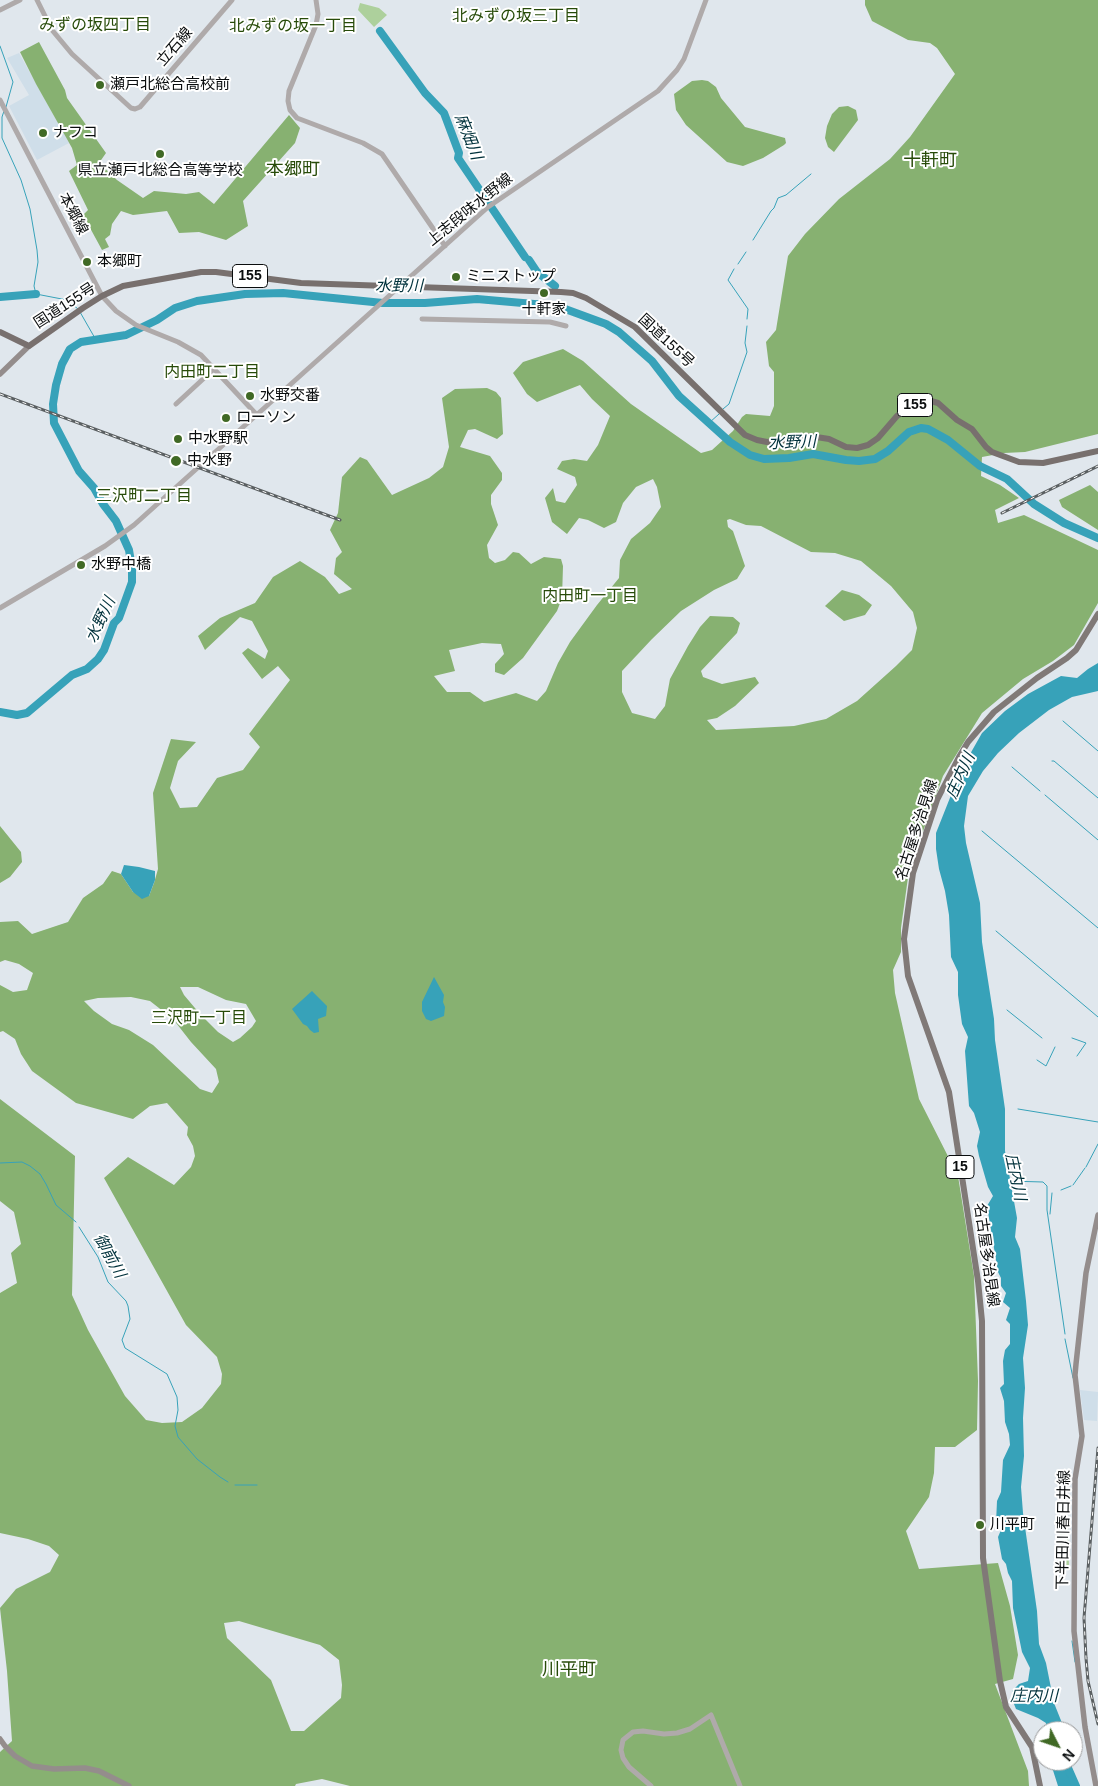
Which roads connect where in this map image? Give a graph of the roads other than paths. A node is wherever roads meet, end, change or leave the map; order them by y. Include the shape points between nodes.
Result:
1 (20, 0) edge
2 (37, 0) edge
3 (232, 0) edge
4 (316, 0) edge
5 (706, 0) edge
6 (0, 10) edge
7 (0, 100) edge
8 (444, 246) junction
9 (400, 286) junction
10 (102, 296) junction
11 (422, 319) dead end
12 (566, 326) dead end
13 (0, 332) edge
14 (29, 346) junction
15 (215, 368) junction
16 (0, 374) edge
17 (176, 404) dead end
18 (256, 414) junction
19 (1098, 451) edge
20 (0, 608) edge
21 (1098, 614) edge
22 (1098, 1215) edge
23 (0, 1739) edge
24 (129, 1786) edge
25 (651, 1786) edge
26 (740, 1786) edge
27 (1040, 1786) edge
28 (1096, 1786) edge

1 - 6 street
2 - 3 street, 立石線 via 52,30 72,54 135,109
4 - 8 street via 316,25 289,90 290,110 297,118 363,143 382,154
5 - 8 street, 上志段味水野線 via 684,59 661,87 491,205
7 - 10 street, 本郷線
8 - 9 street, 上志段味水野線
9 - 10 highway, 国道155号 / 155 via 301,283 211,272 136,283
9 - 18 street, 上志段味水野線
9 - 19 highway, 国道155号 / 155 via 561,292 582,296 635,327 745,435 757,440 767,442 810,436 857,448 878,438 904,411 918,403 931,401 972,429 992,452 1019,462 1043,463
10 - 14 highway, 国道155号 / 155
10 - 15 street, 本郷線 via 136,325 190,347
11 - 12 street via 550,322
13 - 14 highway, 国道155号
14 - 16 main road
15 - 17 street
15 - 18 street, 本郷線
18 - 20 street, 上志段味水野線 via 130,528
21 - 27 main road, 名古屋多治見線 / 15 via 1076,650 994,712 958,757 938,800 913,873 904,939 908,976 949,1092 978,1281 982,1321 983,1558 1000,1681 1006,1707 1032,1747
22 - 28 main road, 下半田川春日井線 via 1085,1281 1076,1364 1082,1436 1075,1479 1074,1642
23 - 24 main road via 15,1756 32,1766 85,1768 99,1771
25 - 26 street via 623,1758 622,1740 632,1732 677,1734 711,1715

